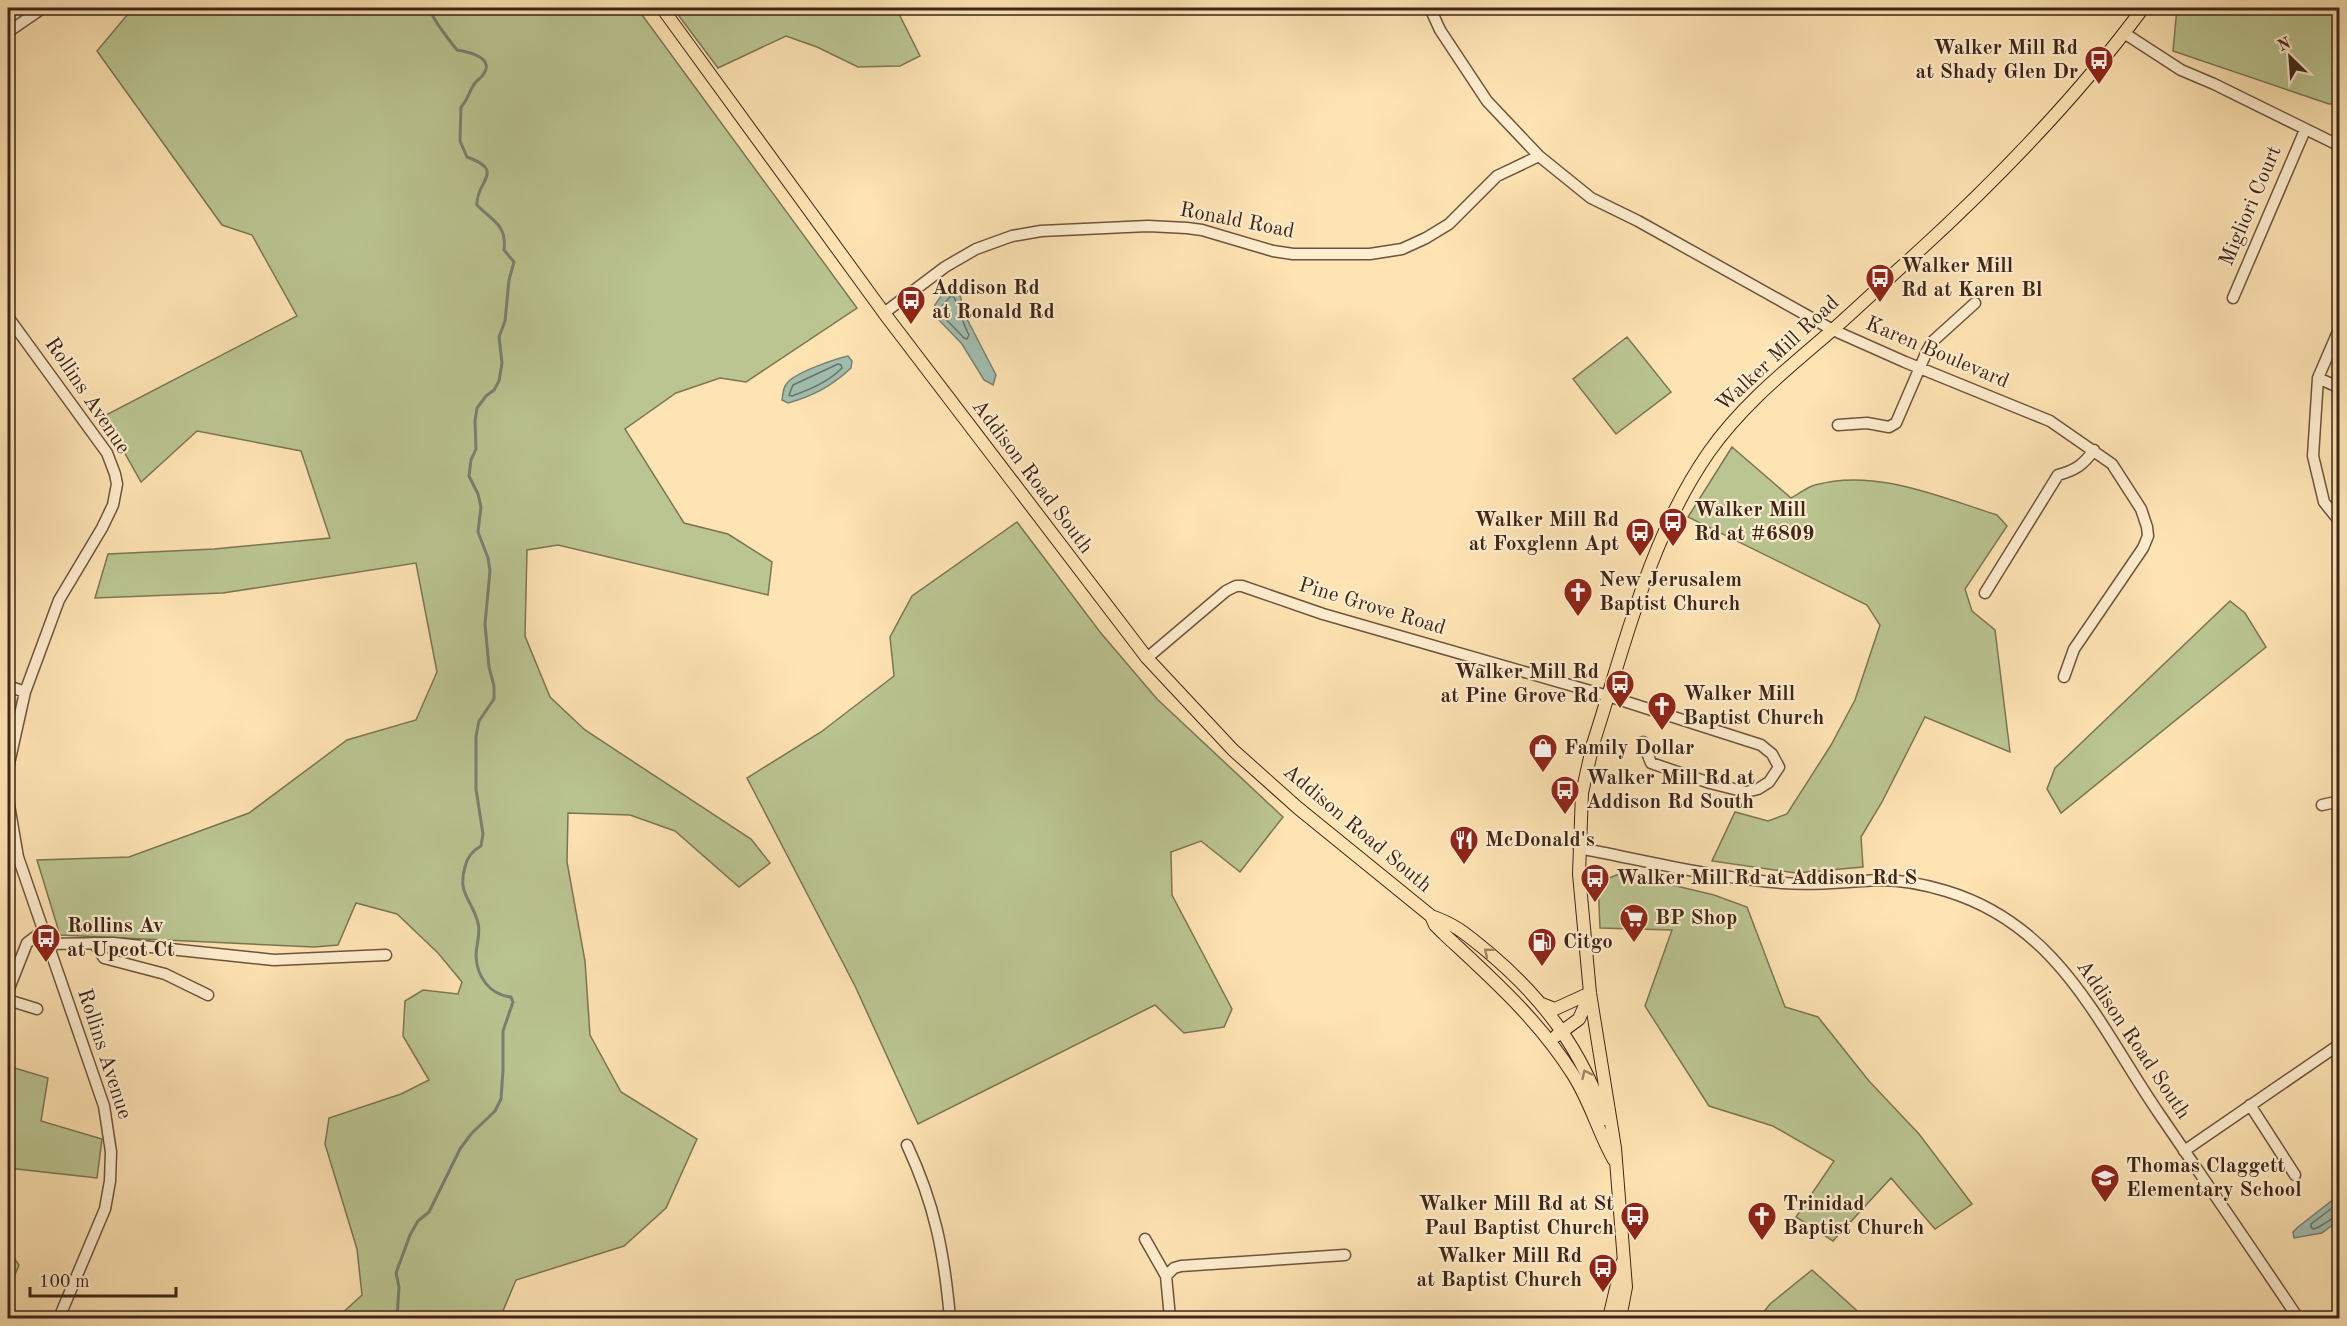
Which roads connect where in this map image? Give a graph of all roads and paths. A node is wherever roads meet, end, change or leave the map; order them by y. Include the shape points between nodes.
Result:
1 (43, 8) edge
2 (662, 8) edge
3 (1430, 8) edge
4 (2143, 8) edge
5 (8, 32) edge
6 (2124, 33) junction
7 (2305, 130) junction
8 (2340, 146) edge
9 (1539, 156) junction
10 (2233, 297) dead end
11 (1976, 303) dead end
12 (884, 313) junction
13 (8, 317) edge
14 (2340, 327) edge
15 (1833, 330) junction
16 (1919, 368) junction
17 (2318, 378) junction
18 (2340, 388) edge
19 (1838, 425) dead end
20 (2094, 450) junction
21 (2340, 522) edge
22 (1985, 593) dead end
23 (1147, 658) junction
24 (2064, 677) dead end
25 (8, 686) edge
26 (25, 692) junction
27 (1608, 696) junction
28 (1643, 742) dead end
29 (8, 768) edge
30 (8, 799) edge
31 (2340, 801) edge
32 (2322, 805) dead end
33 (1580, 848) junction
34 (1431, 916) junction
35 (43, 931) junction
36 (94, 943) junction
37 (47, 944) junction
38 (386, 955) dead end
39 (8, 991) edge
40 (1590, 993) junction
41 (208, 995) dead end
42 (8, 1000) edge
43 (1541, 1004) junction
44 (37, 1009) dead end
45 (1563, 1032) junction
46 (1550, 1041) junction
47 (2340, 1044) edge
48 (2250, 1105) junction
49 (907, 1145) dead end
50 (2184, 1151) junction
51 (1615, 1155) junction
52 (2295, 1175) dead end
53 (1145, 1239) dead end
54 (1345, 1255) dead end
55 (1623, 1259) junction
56 (1166, 1276) junction
57 (59, 1318) edge
58 (950, 1318) edge
59 (1170, 1318) edge
60 (1609, 1318) edge
61 (1620, 1318) edge
62 (2298, 1318) edge

1 - 5 street
2 - 12 main road, Addison Road South
3 - 9 street, Karen Boulevard via 1487,101
4 - 6 main road, Walker Mill Road
6 - 7 street via 2181,70
6 - 15 main road, Walker Mill Road via 1991,181
7 - 8 street
7 - 10 street, Migliori Court
9 - 12 street, Ronald Road via 1497,176 1449,224 1402,249 1370,254 1293,254 1187,228 1041,231 976,249
9 - 15 street, Karen Boulevard via 1591,198
11 - 16 street via 1933,341
12 - 23 main road, Addison Road South
13 - 26 street, Rollins Avenue via 107,453 117,484 110,514 59,600
14 - 17 street
15 - 16 street, Karen Boulevard
15 - 27 main road, Walker Mill Road via 1742,412 1709,452 1685,490 1648,573
16 - 19 street via 1893,425
16 - 20 street, Karen Boulevard via 2050,421
17 - 18 street
17 - 21 street via 2313,456 2324,502
20 - 22 street via 2075,471 2058,475
20 - 24 street, Karen Boulevard via 2112,464 2135,500 2148,536 2074,649
23 - 27 street, Pine Grove Road via 1226,591 1239,585 1344,620
23 - 34 main road, Addison Road South via 1233,750
25 - 26 street
26 - 29 street, Rollins Avenue
27 - 28 street via 1761,745 1779,767 1769,782 1746,792 1651,763
27 - 33 main road, Walker Mill Road via 1585,771
30 - 35 street, Rollins Avenue via 16,850
31 - 32 street
33 - 40 main road, Walker Mill Road
33 - 50 street, Addison Road South via 1744,879 1804,884 1883,880 1946,891 1973,902 2034,939 2074,982
43 -> 34 main road, Addison Road South via 1513,974 1452,923
34 - 46 main road, Addison Road South
35 - 37 street, Rollins Avenue
35 - 39 street via 27,943
36 - 37 street
36 - 38 street via 274,960
36 - 41 street via 104,958 165,974
37 - 57 street, Rollins Avenue via 104,1106 112,1158 105,1209
40 - 43 main road via 1554,1009
40 - 45 main road, Walker Mill Road via 1580,1019
40 - 51 main road, Walker Mill Road
42 - 44 street
43 - 45 main road, Addison Road South
45 - 46 main road, Walker Mill Road
51 -> 45 main road, Addison Road South via 1601,1107
46 - 51 main road, Walker Mill Road via 1584,1094 1604,1143
47 - 48 street
48 - 50 street
48 - 52 street
49 - 58 street via 929,1196 939,1232
50 - 62 street, Addison Road South
51 - 55 main road, Walker Mill Road
53 - 56 street
54 - 56 street via 1181,1266
55 - 60 main road, Walker Mill Road
55 - 61 main road, Walker Mill Road via 1626,1287
56 - 59 street

